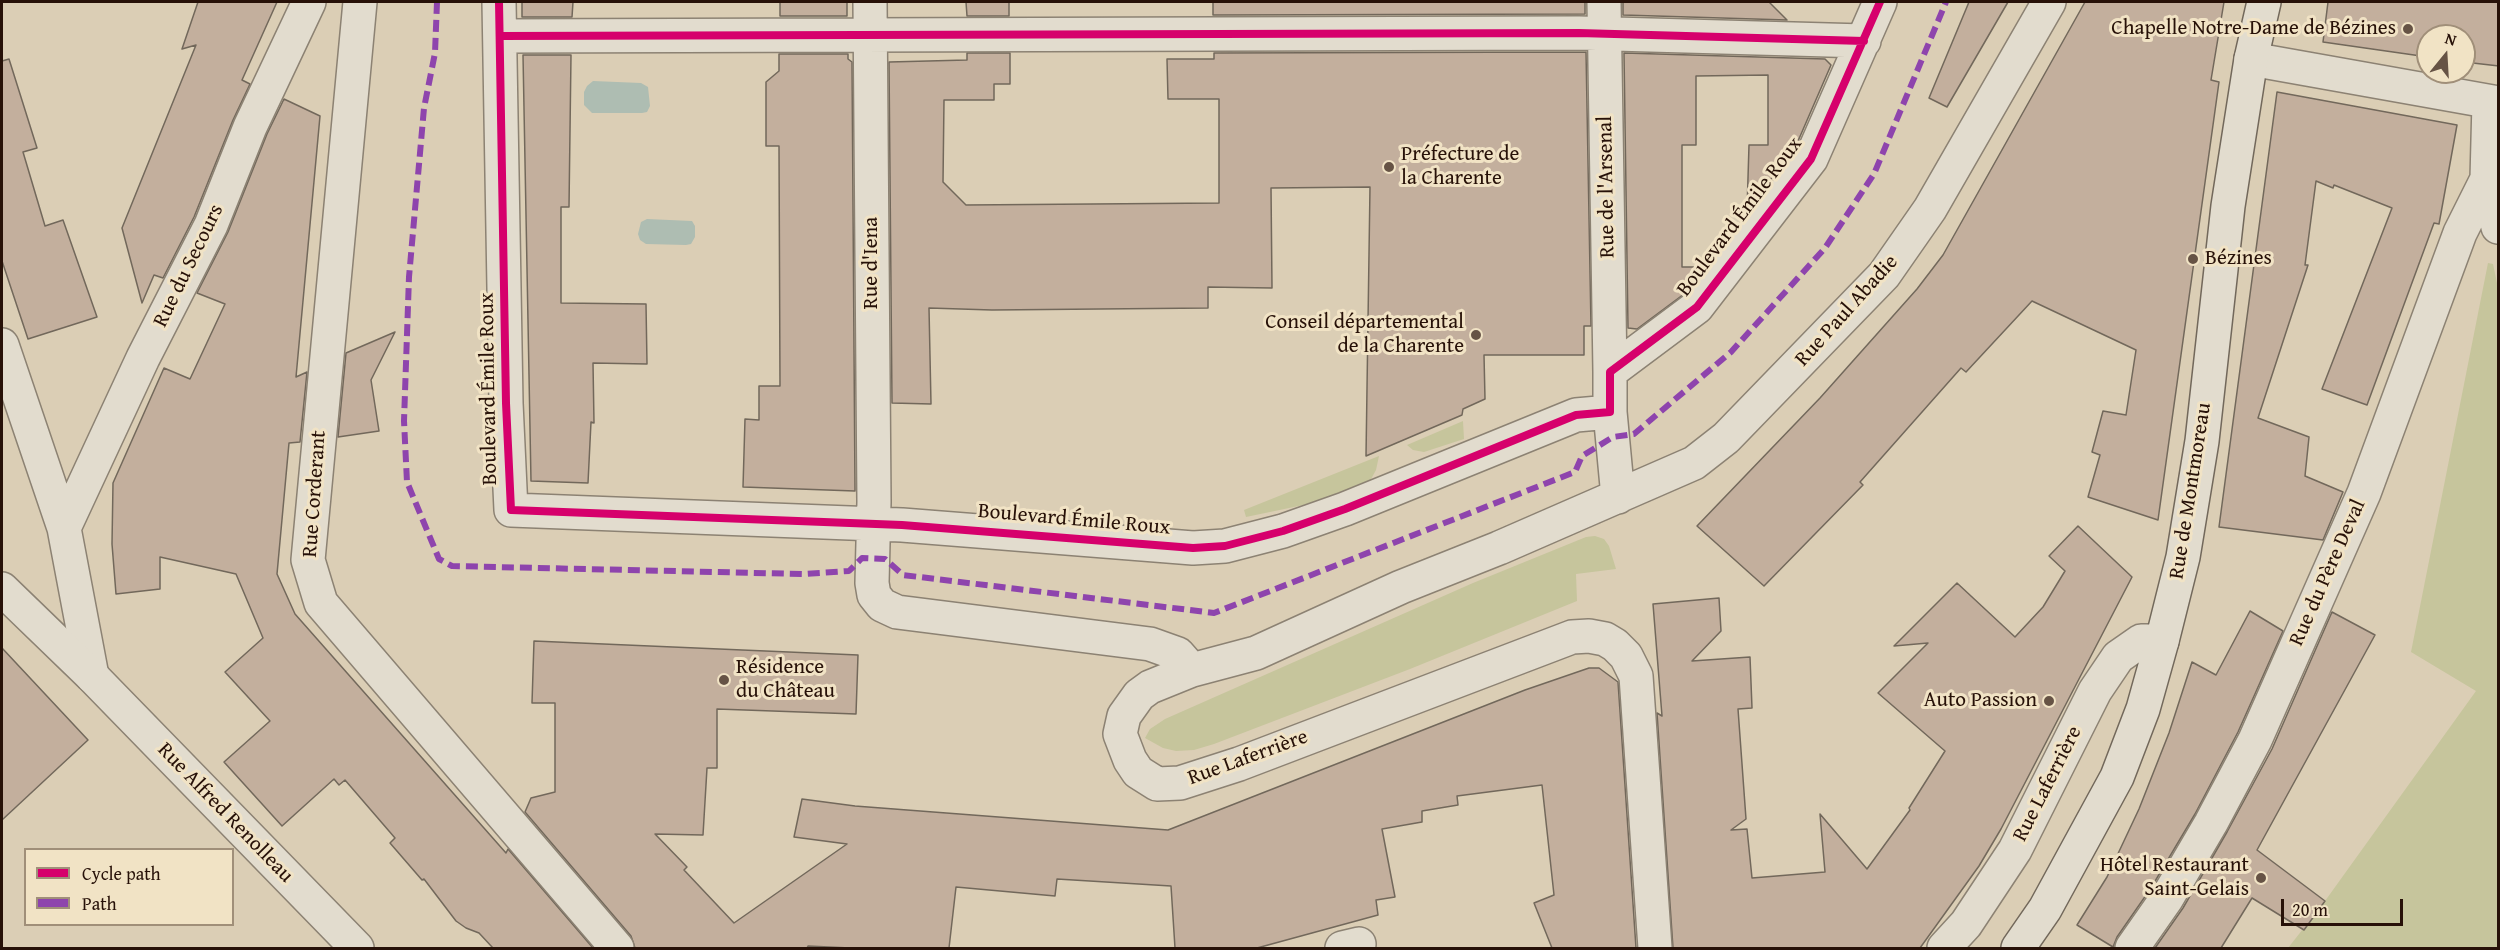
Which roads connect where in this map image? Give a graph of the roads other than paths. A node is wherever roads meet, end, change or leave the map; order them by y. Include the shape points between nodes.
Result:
1 (309, 2) edge
2 (360, 2) edge
3 (500, 2) edge
4 (870, 2) edge
5 (1604, 2) edge
6 (1880, 2) edge
7 (2049, 2) edge
8 (2264, 2) edge
9 (1604, 33) junction
10 (870, 35) junction
11 (500, 36) junction
12 (1864, 41) junction
13 (2250, 59) junction
14 (2494, 102) edge
15 (2487, 179) junction
16 (2499, 227) edge
17 (2, 345) edge
18 (1610, 372) junction
19 (1610, 412) junction
20 (1618, 496) junction
21 (874, 525) junction
22 (64, 528) junction
23 (2, 589) edge
24 (2162, 641) junction
25 (1192, 670) junction
26 (92, 676) junction
27 (357, 948) edge
28 (617, 948) edge
29 (1655, 948) edge
30 (1944, 948) edge
31 (2018, 948) edge
32 (2132, 948) edge

1 - 22 street, Rue du Secours via 250,127 211,225 142,358
2 - 28 street, Rue Corderant via 308,560 321,603
3 - 11 street, Boulevard Émile Roux
4 - 10 street, Rue d'Iena
5 - 9 street, Rue de l'Arsenal
6 - 12 street, Boulevard Émile Roux
7 - 20 street, Rue Paul Abadie via 1930,209 1884,275 1726,438 1694,463
8 - 13 street, Rue de Montmoreau
9 - 10 street
9 - 12 street
9 - 18 street, Rue de l'Arsenal
10 - 11 street
10 - 21 street, Rue d'Iena
11 - 21 street, Boulevard Émile Roux via 511,510
12 - 18 street, Boulevard Émile Roux via 1811,159 1697,307
13 - 14 street
13 - 24 street, Rue de Montmoreau via 2228,206 2202,441 2183,557
14 - 15 street
15 - 16 street
15 - 32 street, Rue du Père Deval via 2460,233 2364,493 2255,740 2189,861
17 - 22 street
18 - 19 street
19 - 20 street
19 - 21 street, Boulevard Émile Roux via 1576,415 1346,509 1225,546 1193,548
20 - 25 street, Rue Laferrière via 1256,653
21 - 25 street, Rue d'Iena via 874,595 882,605 897,612 1150,644 1178,654
22 - 26 street
23 - 26 street, Rue Alfred Renolleau
24 - 30 street, Rue Laferrière via 2141,641 2118,657 2095,691 2015,850 1966,924
24 - 31 street, Rue de Montmoreau via 2143,709 2117,777 2045,909
25 - 29 street, Rue Laferrière via 1139,695 1122,723 1120,734 1130,760 1138,772 1157,784 1180,783 1239,764 1572,637 1589,636 1615,645 1636,676
26 - 27 street, Rue Alfred Renolleau

